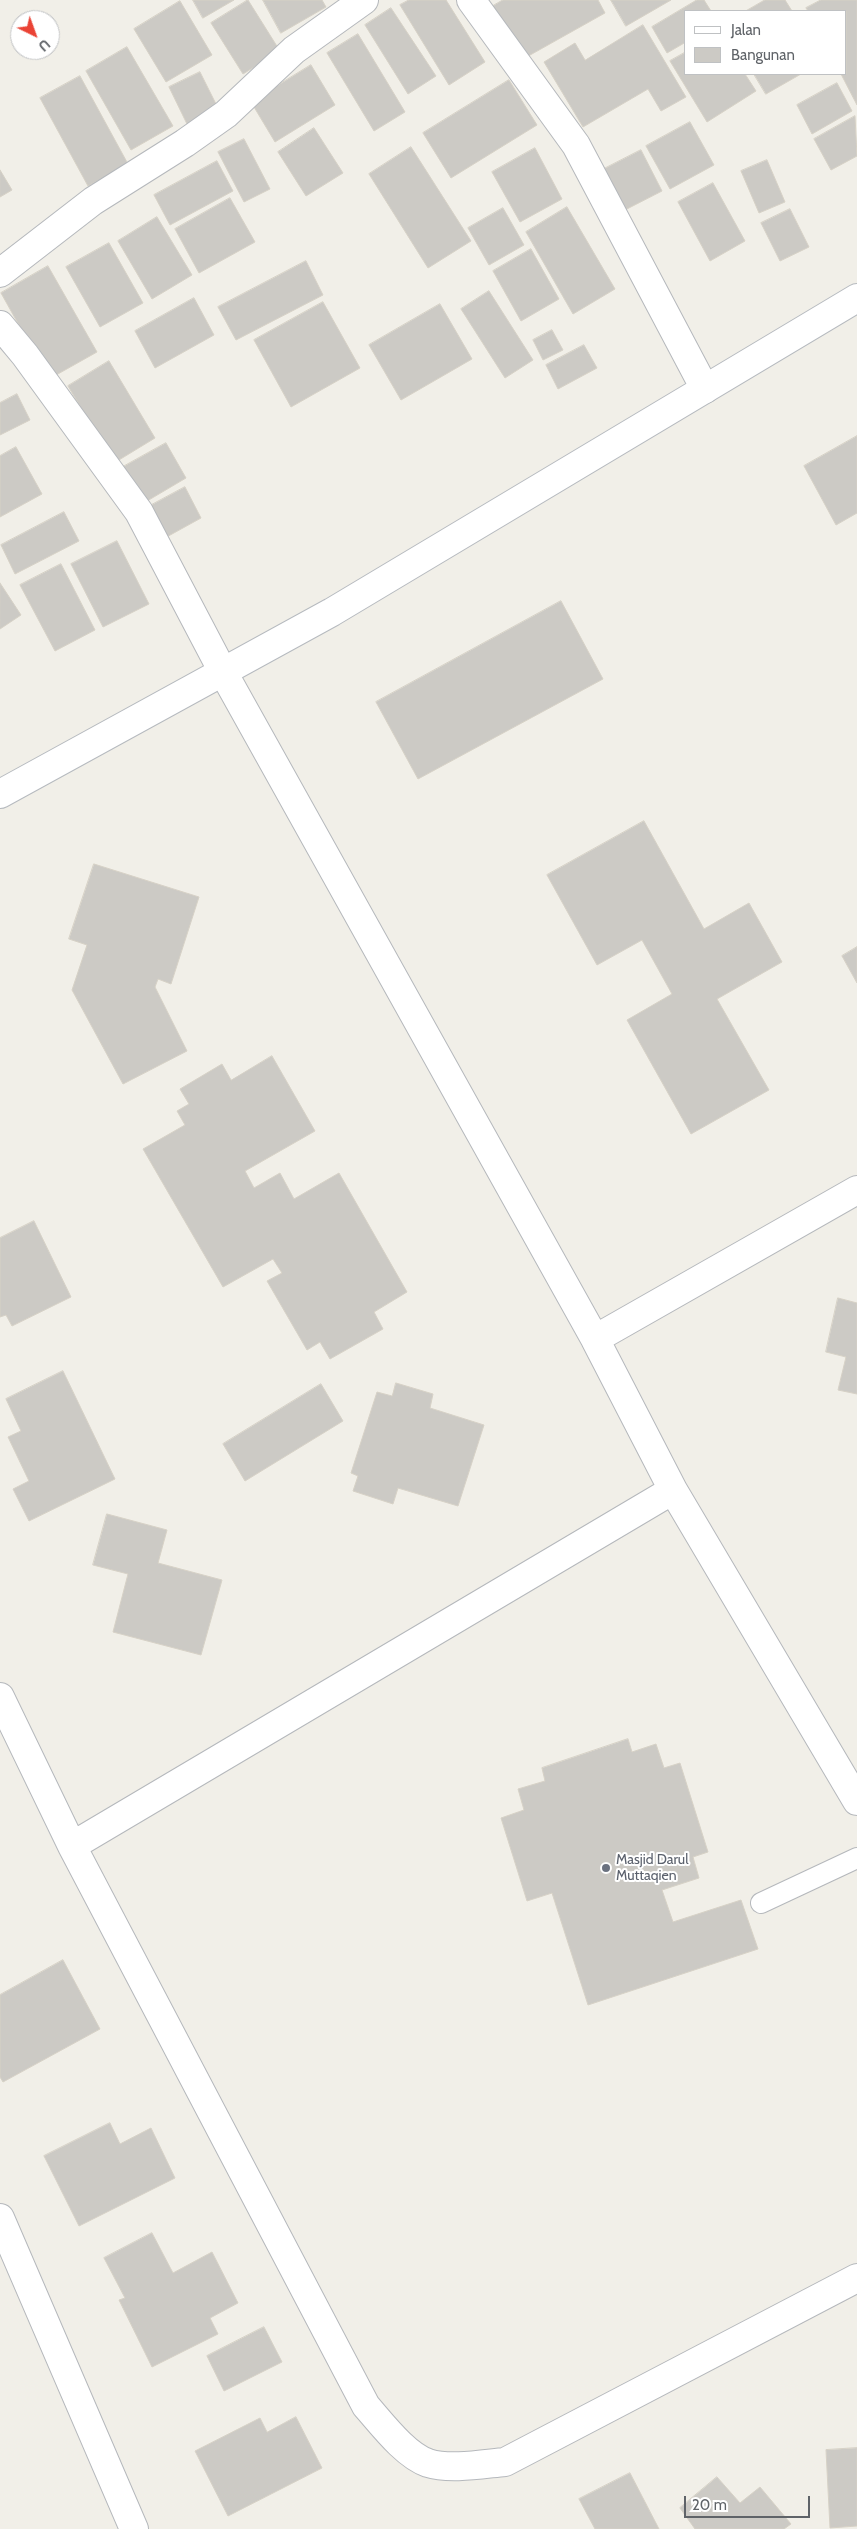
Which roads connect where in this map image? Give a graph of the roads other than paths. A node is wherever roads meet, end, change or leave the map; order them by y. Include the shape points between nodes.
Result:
1 (364, 0) edge
2 (471, 0) edge
3 (0, 273) edge
4 (857, 298) edge
5 (0, 325) edge
6 (705, 388) junction
7 (223, 672) junction
8 (0, 794) edge
9 (857, 1190) edge
10 (596, 1339) junction
11 (673, 1490) junction
12 (0, 1697) edge
13 (857, 1801) edge
14 (72, 1846) junction
15 (857, 1858) edge
16 (761, 1903) dead end
17 (0, 2218) edge
18 (857, 2278) edge
19 (134, 2529) edge

1 - 3 street via 294,50 226,114 94,201
2 - 6 street via 576,145
4 - 6 street
5 - 7 street via 139,512
6 - 7 street via 341,607
7 - 8 street
7 - 10 street
9 - 10 street
10 - 11 street
11 - 13 street
11 - 14 street
12 - 14 street
14 - 18 street via 366,2406 398,2442 428,2463 461,2466 505,2462
15 - 16 lane
17 - 19 street

